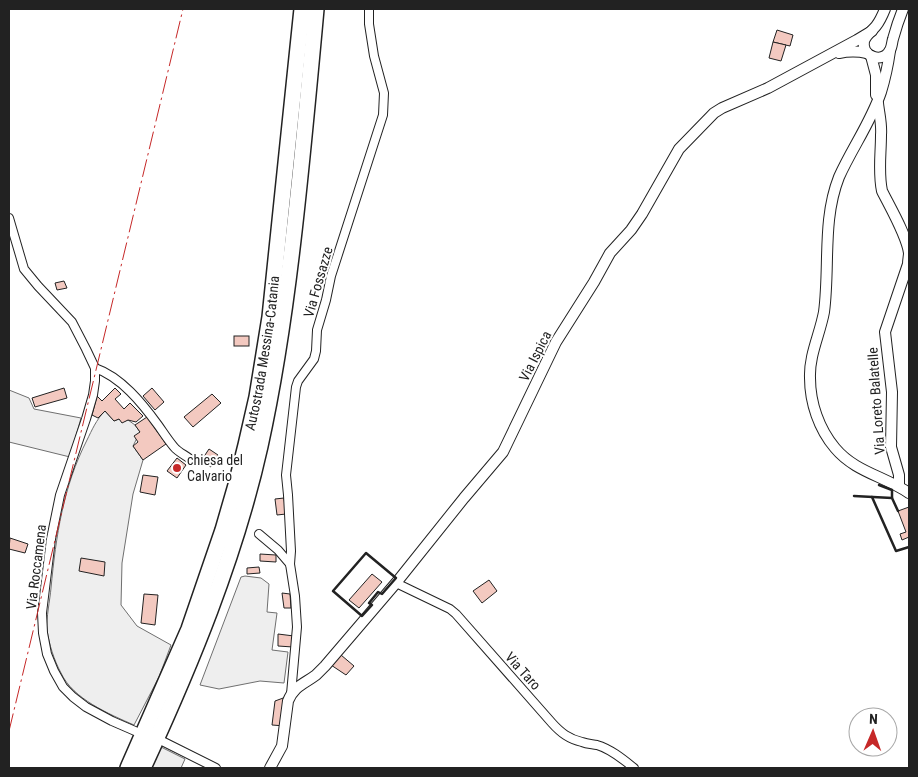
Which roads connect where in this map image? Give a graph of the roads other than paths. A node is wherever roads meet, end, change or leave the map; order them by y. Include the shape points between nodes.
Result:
1 (302, 9) edge
2 (316, 9) edge
3 (369, 9) edge
4 (885, 9) edge
5 (903, 9) edge
6 (872, 30) junction
7 (890, 52) junction
8 (869, 55) junction
9 (821, 58) junction
10 (876, 104) junction
11 (867, 125) junction
12 (882, 132) junction
13 (9, 218) edge
14 (95, 368) junction
15 (190, 459) dead end
16 (899, 486) junction
17 (909, 493) edge
18 (259, 534) dead end
19 (290, 564) junction
20 (396, 583) junction
21 (291, 694) junction
22 (134, 731) dead end
23 (164, 742) dead end
24 (128, 768) edge
25 (143, 768) edge
26 (216, 768) edge
27 (270, 768) edge
28 (634, 768) edge

1 - 24 highway, Autostrada Messina-Catania via 270,317 246,445 223,530 188,629
2 - 25 highway, Autostrada Messina-Catania via 283,318 260,448 217,593
3 - 19 street, Via Fossazze via 374,56 384,93 383,116 331,276 317,330 314,359 296,386 286,475
4 - 6 street
5 - 7 street
6 - 8 street via 864,40
6 - 9 street
7 - 8 street via 877,58
7 - 10 street
8 - 9 street via 849,51
8 - 10 street via 876,75
9 - 20 street, Via Ispica via 714,113 679,149 642,214 610,253 556,342 504,452
10 - 11 street
10 - 12 street, Via Loreto Balatelle
11 - 12 street
11 - 16 street via 840,177 829,213 825,298 811,362 810,386 816,414 835,448 859,468
12 - 16 street, Via Loreto Balatelle via 882,191 909,254 885,332 892,392 891,447
13 - 14 street via 24,269 72,322
14 - 15 street via 128,390 175,448
14 - 22 street, Via Roccamena via 93,396 60,495 51,539 42,613 43,633 54,671 68,692 86,707
16 - 17 street
18 - 19 street
19 - 21 street via 297,627
20 - 21 street, Via Ispica via 325,666
20 - 28 street, Via Taro via 456,614 563,734 572,740 603,747
21 - 27 street via 282,746
23 - 26 street

